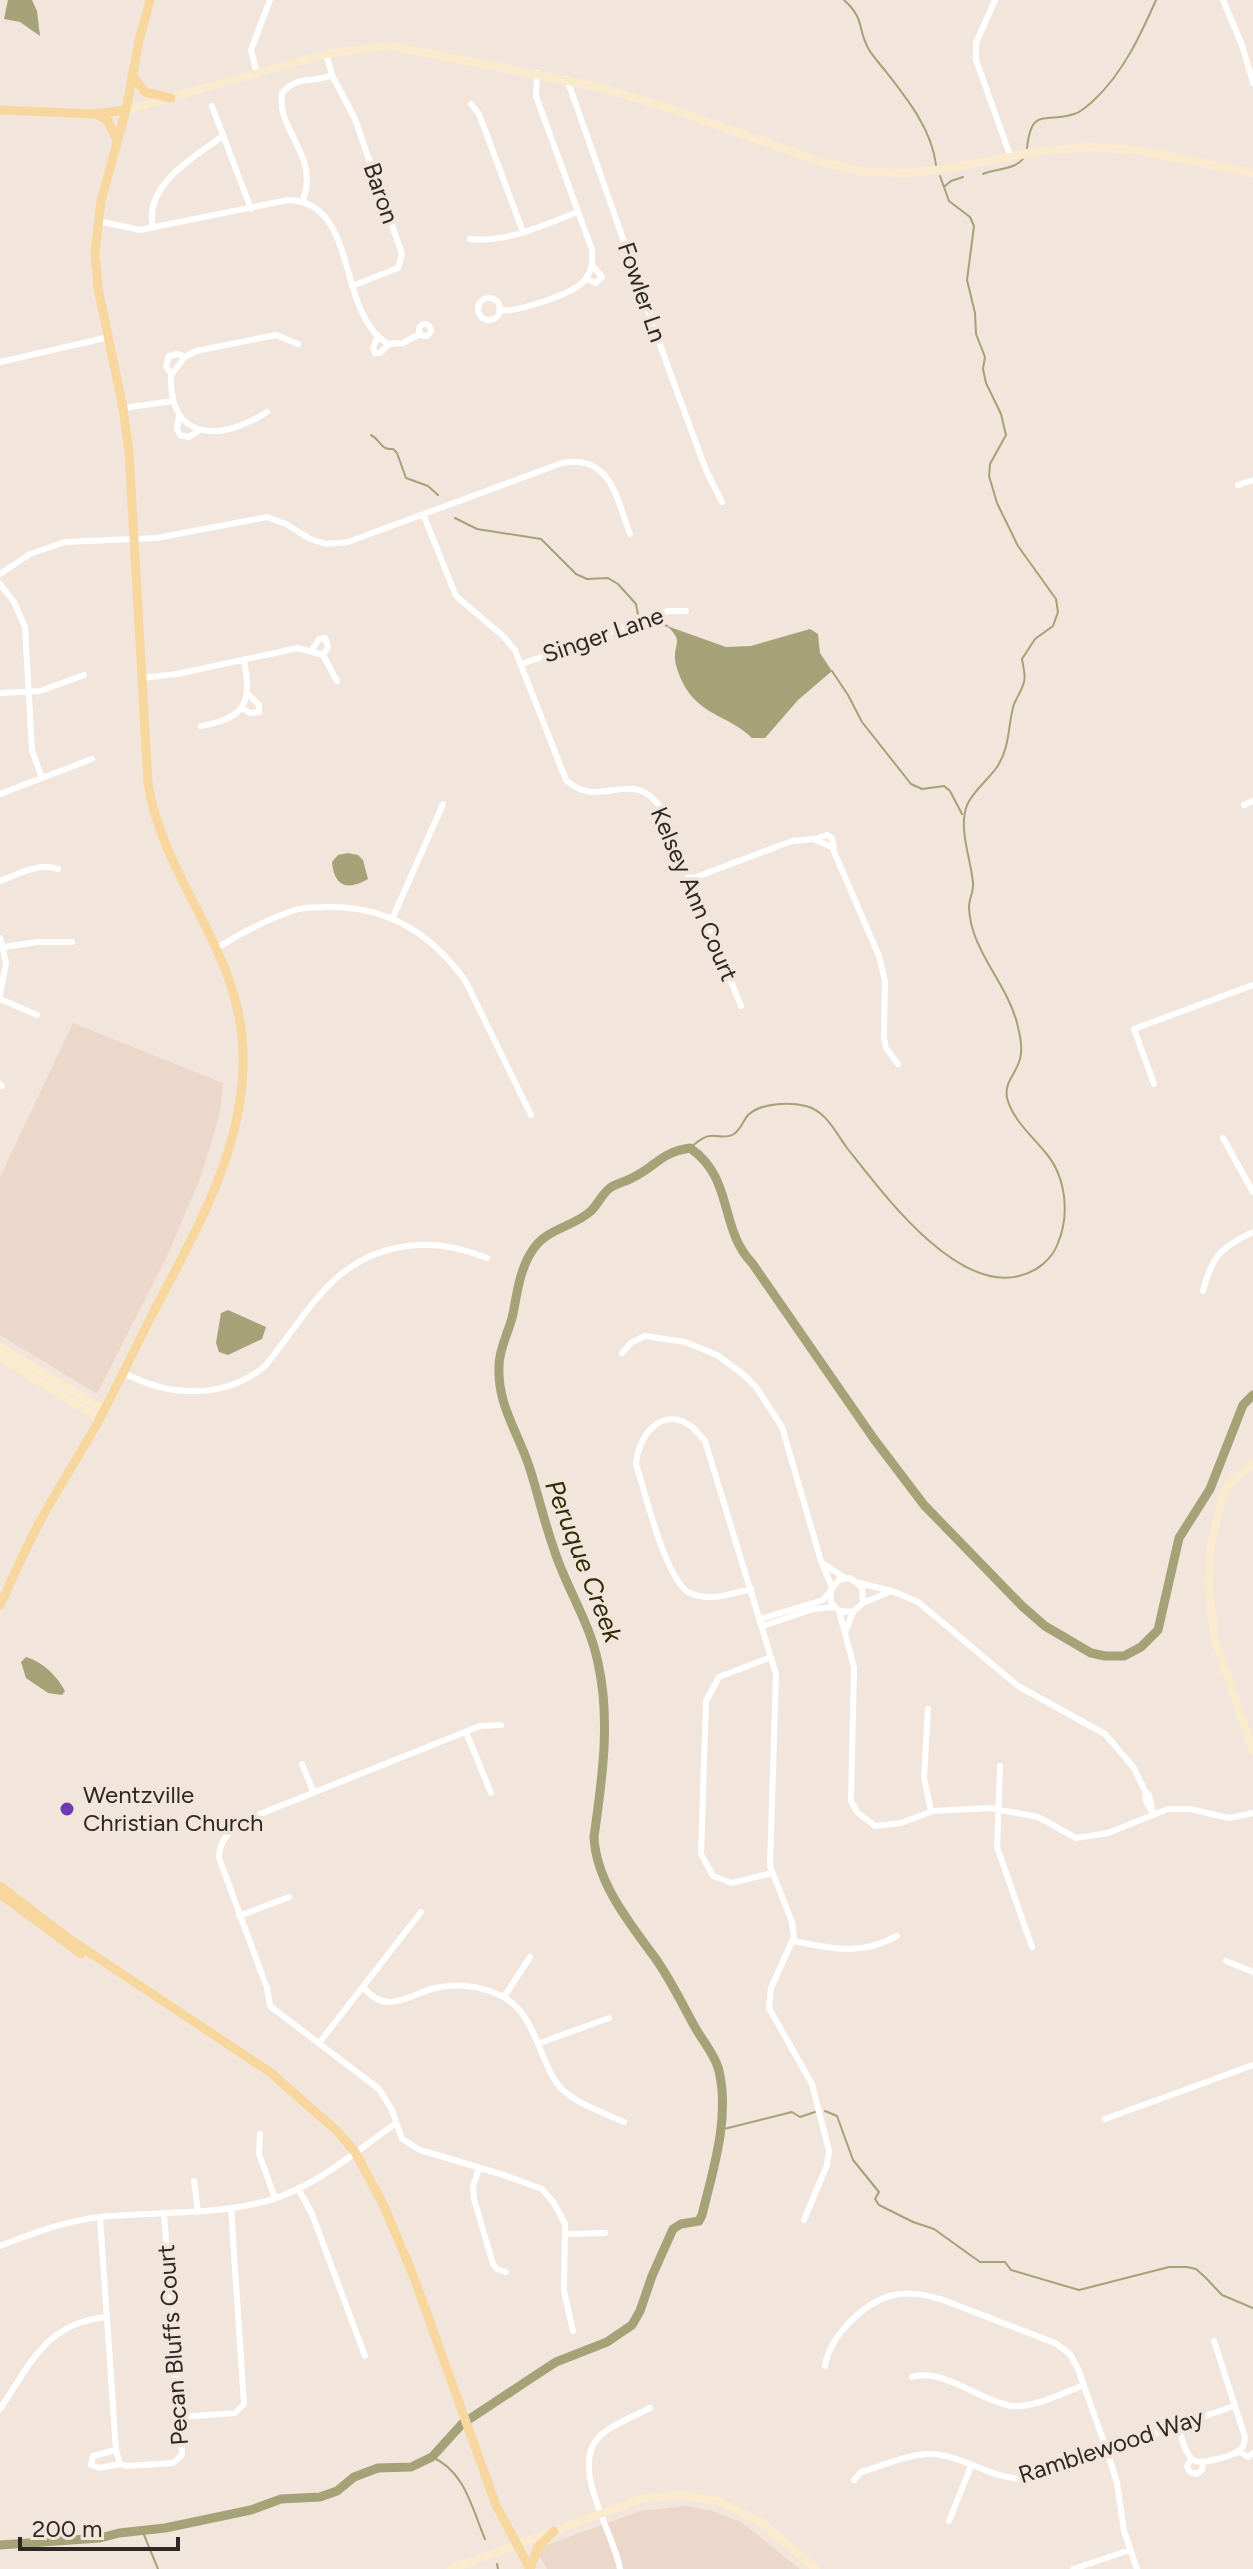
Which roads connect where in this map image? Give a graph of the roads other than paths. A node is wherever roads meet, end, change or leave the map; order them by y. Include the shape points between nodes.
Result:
1 (150, 0) edge
2 (270, 0) edge
3 (995, 0) edge
4 (1223, 0) edge
5 (326, 54) junction
6 (537, 73) junction
7 (132, 74) junction
8 (257, 74) junction
9 (332, 75) junction
10 (567, 79) junction
11 (1253, 83) edge
12 (171, 98) junction
13 (471, 104) dead end
14 (212, 106) dead end
15 (0, 110) edge
16 (126, 110) junction
17 (95, 114) junction
18 (223, 136) junction
19 (117, 142) junction
20 (1011, 158) junction
21 (1253, 173) edge
22 (303, 200) junction
23 (251, 209) junction
24 (578, 212) junction
25 (98, 221) junction
26 (153, 228) junction
27 (523, 232) junction
28 (470, 239) dead end
29 (592, 265) junction
30 (586, 279) junction
31 (352, 286) junction
32 (499, 310) dead end
33 (420, 334) dead end
34 (109, 337) junction
35 (377, 338) junction
36 (298, 344) dead end
37 (389, 344) junction
38 (185, 357) junction
39 (0, 362) edge
40 (171, 374) junction
41 (173, 401) junction
42 (123, 408) junction
43 (267, 412) dead end
44 (179, 416) junction
45 (200, 430) junction
46 (1253, 480) edge
47 (1238, 485) dead end
48 (722, 502) dead end
49 (423, 514) junction
50 (630, 534) dead end
51 (134, 540) junction
52 (0, 573) edge
53 (0, 584) edge
54 (686, 611) dead end
55 (312, 650) junction
56 (323, 655) junction
57 (244, 660) junction
58 (522, 664) junction
59 (84, 675) dead end
60 (142, 678) junction
61 (337, 681) dead end
62 (29, 692) junction
63 (0, 693) edge
64 (247, 693) junction
65 (242, 708) junction
66 (201, 726) dead end
67 (92, 759) dead end
68 (42, 778) junction
69 (0, 794) edge
70 (1253, 801) edge
71 (443, 804) dead end
72 (1244, 805) dead end
73 (58, 869) dead end
74 (691, 879) junction
75 (0, 881) edge
76 (393, 917) junction
77 (0, 938) edge
78 (72, 942) dead end
79 (4, 947) junction
80 (217, 948) junction
81 (1253, 985) edge
82 (0, 997) edge
83 (741, 1006) dead end
84 (37, 1015) dead end
85 (898, 1064) dead end
86 (1154, 1084) dead end
87 (531, 1115) dead end
88 (1223, 1138) dead end
89 (1253, 1192) edge
90 (1253, 1232) edge
91 (487, 1258) dead end
92 (1203, 1291) dead end
93 (0, 1347) edge
94 (622, 1353) dead end
95 (0, 1357) edge
96 (124, 1373) junction
97 (102, 1414) junction
98 (1253, 1464) edge
99 (821, 1561) junction
100 (845, 1578) junction
101 (859, 1583) junction
102 (831, 1587) junction
103 (751, 1589) junction
104 (892, 1591) junction
105 (863, 1603) junction
106 (0, 1605) edge
107 (837, 1609) junction
108 (853, 1612) junction
109 (762, 1623) junction
110 (845, 1633) junction
111 (771, 1657) junction
112 (928, 1709) dead end
113 (501, 1725) dead end
114 (466, 1732) junction
115 (1253, 1751) edge
116 (302, 1764) dead end
117 (1000, 1766) dead end
118 (313, 1791) junction
119 (491, 1793) dead end
120 (998, 1809) junction
121 (931, 1811) junction
122 (1153, 1813) junction
123 (1252, 1814) edge
124 (772, 1873) junction
125 (0, 1886) edge
126 (0, 1894) edge
127 (289, 1897) dead end
128 (421, 1912) dead end
129 (239, 1916) junction
130 (897, 1936) dead end
131 (793, 1941) junction
132 (1032, 1947) dead end
133 (530, 1957) dead end
134 (1226, 1961) dead end
135 (1253, 1972) edge
136 (136, 1984) junction
137 (363, 1987) junction
138 (504, 1997) junction
139 (609, 2018) dead end
140 (319, 2043) junction
141 (540, 2043) junction
142 (1253, 2065) edge
143 (1105, 2119) dead end
144 (624, 2122) dead end
145 (395, 2124) junction
146 (260, 2134) dead end
147 (355, 2152) junction
148 (479, 2168) junction
149 (194, 2181) dead end
150 (298, 2188) junction
151 (275, 2198) junction
152 (231, 2208) junction
153 (198, 2212) junction
154 (164, 2213) junction
155 (100, 2217) junction
156 (804, 2220) dead end
157 (605, 2233) dead end
158 (567, 2234) junction
159 (0, 2246) edge
160 (506, 2272) dead end
161 (106, 2317) junction
162 (573, 2331) dead end
163 (1214, 2341) dead end
164 (365, 2356) dead end
165 (825, 2366) dead end
166 (912, 2377) dead end
167 (1084, 2385) junction
168 (1234, 2406) junction
169 (650, 2408) dead end
170 (0, 2409) edge
171 (180, 2417) junction
172 (1178, 2425) junction
173 (1245, 2439) junction
174 (1253, 2446) edge
175 (116, 2450) junction
176 (1107, 2451) junction
177 (1238, 2451) junction
178 (1253, 2453) edge
179 (1191, 2458) junction
180 (1203, 2462) junction
181 (120, 2464) junction
182 (971, 2466) junction
183 (854, 2480) dead end
184 (602, 2513) junction
185 (949, 2521) dead end
186 (554, 2531) junction
187 (516, 2545) junction
188 (1130, 2550) junction
189 (451, 2569) edge
190 (530, 2569) edge
191 (620, 2569) edge
192 (816, 2569) edge
193 (1073, 2569) edge
194 (1137, 2569) edge

1 - 7 main road
2 - 8 street via 251,50
3 - 20 street via 976,43 976,60
4 - 11 street
5 - 6 main road via 390,46
5 - 8 main road
5 - 9 street
6 - 10 main road
6 - 24 street via 536,96
7 - 12 main road via 145,92
7 - 16 main road
8 - 12 main road
9 - 22 street via 297,80 282,93 282,113 308,176
9 - 31 street, Baron via 355,119 402,254 398,268
10 - 20 main road via 858,170 909,173
10 - 48 street, Fowler Ln via 669,370
12 - 16 main road
13 - 27 street
14 - 18 street
15 - 17 main road
16 - 17 main road
16 - 19 main road
17 - 19 main road via 108,121
18 - 23 street
18 - 26 street via 179,167 160,190 150,214
19 - 25 main road
20 - 21 main road via 1093,147
22 - 23 street
22 - 31 street via 331,222
23 - 26 street
24 - 27 street
24 - 29 street
25 - 26 street
25 - 34 main road via 95,268
27 - 28 street via 492,241
29 - 30 street
29 - 30 street via 602,277 596,283
30 - 32 street via 566,292 512,311
31 - 35 street
33 - 37 street
34 - 39 street
34 - 42 main road
35 - 37 street
35 - 37 street via 375,353
36 - 38 street via 276,335
38 - 40 street
38 - 40 street via 169,356 166,366
40 - 41 street
41 - 42 street
41 - 44 street
42 - 51 main road
43 - 45 street via 249,424
44 - 45 street
44 - 45 street via 180,435 189,437
46 - 47 street
49 - 50 street via 580,460 607,476
49 - 51 street via 336,544 310,539 267,517
49 - 58 street, Kelsey Ann Court via 456,596 503,636
51 - 52 street via 65,542 30,554
51 - 60 main road
53 - 62 street via 25,627
54 - 58 street, Singer Lane via 668,611
55 - 56 street
55 - 56 street via 325,638 328,647
55 - 57 street via 298,648
56 - 61 street
57 - 60 street
57 - 64 street
58 - 74 street, Kelsey Ann Court via 566,780 582,792 633,789 656,800
59 - 62 street
60 - 80 main road via 153,812 173,865
62 - 63 street
62 - 68 street via 32,750
64 - 65 street
64 - 65 street via 259,712
65 - 66 street via 227,720
67 - 68 street
68 - 69 street
70 - 72 street
71 - 76 street
73 - 75 street via 40,866
74 - 83 street, Kelsey Ann Court
74 - 85 street via 779,845 805,839 828,844 879,956 885,981 884,1037
76 - 80 street via 342,907 297,908
76 - 87 street via 441,951 466,982
77 - 79 street
78 - 79 street
79 - 82 street
80 - 96 main road via 232,986 242,1037 243,1084 236,1127 223,1172
81 - 86 street via 1134,1029
82 - 84 street
88 - 89 street
90 - 92 street via 1217,1255
91 - 96 street via 450,1247 414,1245 363,1257 314,1301 265,1366 221,1388 167,1390
93 - 97 main road
94 - 99 street via 645,1336 685,1342 731,1364 756,1387 782,1427
95 - 97 main road
96 - 97 main road
97 - 106 main road via 42,1517
98 - 115 main road via 1222,1497 1210,1551 1209,1586 1214,1636
99 - 100 street
99 - 102 street
100 - 101 street
100 - 102 street
101 - 104 street
101 - 105 street
102 - 107 street via 829,1598
102 - 109 street via 823,1600
103 - 103 street via 703,1597 674,1579 636,1464 642,1438 657,1424 681,1422 705,1441
103 - 109 street
104 - 105 street
104 - 122 street via 918,1602 1034,1696 1105,1734 1134,1768
105 - 108 street
107 - 108 street
107 - 109 street via 813,1609
107 - 110 street
108 - 110 street
109 - 111 street
110 - 121 street via 855,1691 851,1801 875,1826
111 - 124 street via 777,1686
111 - 124 street via 719,1677 706,1701 699,1846 708,1871 721,1880 743,1882
112 - 121 street via 924,1778
113 - 114 street
114 - 118 street
114 - 119 street
116 - 118 street
117 - 120 street
118 - 129 street via 245,1820 219,1846
120 - 121 street
120 - 122 street via 1038,1817 1076,1838 1108,1833
120 - 132 street via 999,1856
122 - 123 street via 1178,1808 1229,1818
124 - 131 street via 792,1922
125 - 136 main road
126 - 136 main road via 66,1945
127 - 129 street
128 - 137 street
129 - 140 street via 270,2006
130 - 131 street via 860,1950
131 - 156 street via 771,1988 769,2008 812,2084 829,2151
133 - 138 street
134 - 135 street
136 - 147 main road via 271,2073
137 - 138 street via 384,2002 459,1985
137 - 140 street
138 - 141 street
139 - 141 street
140 - 145 street via 379,2089
141 - 144 street via 562,2090
142 - 143 street
145 - 147 street
145 - 148 street via 402,2139 420,2150
146 - 151 street via 259,2154
147 - 150 street
147 - 187 main road via 396,2233 499,2515
148 - 158 street via 542,2189
148 - 160 street via 474,2199 493,2264
149 - 153 street
150 - 151 street
150 - 164 street
151 - 152 street
152 - 153 street
152 - 171 street via 244,2404 235,2413
153 - 154 street
154 - 155 street
154 - 171 street, Pecan Bluffs Court
155 - 159 street via 64,2223
155 - 161 street
157 - 158 street
158 - 162 street via 564,2291
161 - 170 street via 86,2319 52,2336
161 - 175 street
163 - 168 street
165 - 167 street via 828,2350 874,2303 894,2295 922,2294 1064,2348
166 - 167 street via 937,2377 1023,2406
167 - 176 street
168 - 172 street, Ramblewood Way
168 - 173 street
169 - 184 street via 606,2432 590,2449 587,2468
171 - 181 street, Pecan Bluffs Court via 178,2460
172 - 176 street, Ramblewood Way
172 - 179 street
173 - 174 street
173 - 177 street
175 - 181 street
175 - 181 street via 93,2456 91,2465
176 - 182 street, Ramblewood Way via 1024,2479
176 - 188 street
177 - 178 street via 1248,2457
177 - 180 street
179 - 180 street
179 - 180 street via 1190,2472 1197,2474
182 - 183 street, Ramblewood Way via 928,2454 861,2472
182 - 185 street
184 - 186 main road
184 - 191 street
184 - 192 main road via 644,2498 682,2495 720,2502 761,2522
186 - 187 main road
186 - 190 main road via 538,2547
187 - 189 main road
187 - 190 main road
188 - 193 street
188 - 194 street

